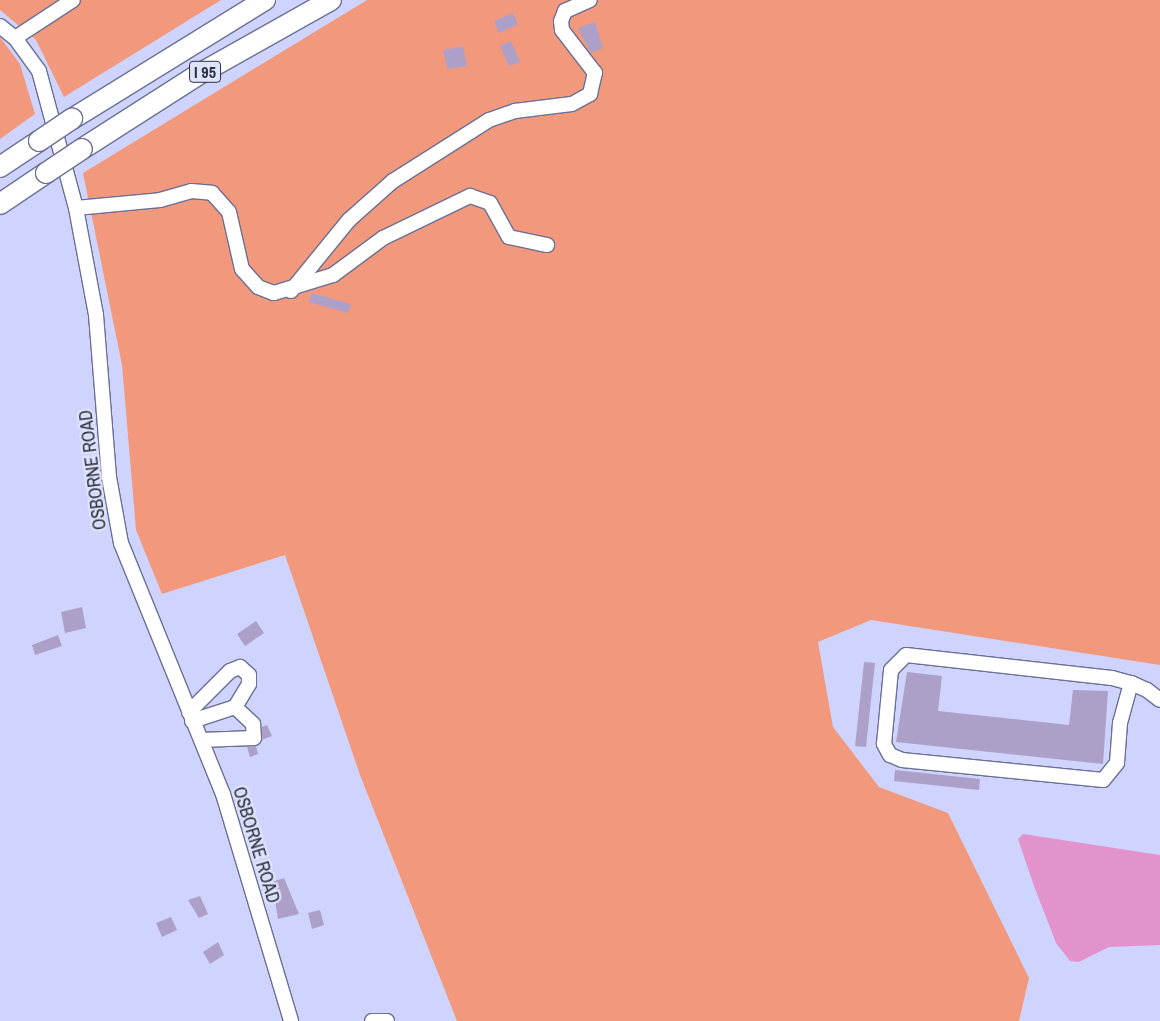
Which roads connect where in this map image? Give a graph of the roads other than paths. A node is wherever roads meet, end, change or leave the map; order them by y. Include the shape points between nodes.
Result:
1 (73, 0) edge
2 (265, 0) edge
3 (331, 0) edge
4 (590, 0) edge
5 (0, 26) edge
6 (15, 38) junction
7 (0, 167) edge
8 (0, 204) edge
9 (76, 208) junction
10 (547, 245) dead end
11 (290, 292) junction
12 (1131, 683) junction
13 (1154, 687) edge
14 (1160, 700) edge
15 (235, 707) junction
16 (191, 716) junction
17 (200, 740) junction
18 (291, 1021) edge
19 (372, 1021) edge
20 (387, 1021) edge

1 - 6 street
2 - 7 highway, I 95, bridge
3 - 8 highway, I 95, bridge via 82,149
4 - 11 street via 565,11 561,21 562,30 595,73 590,94 572,104 515,111 489,120 393,180 349,220
5 - 6 street, OSBORNE ROAD
6 - 9 street, OSBORNE ROAD via 39,72
9 - 11 street via 160,200 191,191 212,193 228,212 238,261 249,279 267,292
9 - 16 street, OSBORNE ROAD via 96,315 109,477 121,543
10 - 11 street via 510,237 490,203 470,196 383,238 333,275
12 - 12 street via 906,655 891,670 884,744 890,755 902,760 1103,780 1117,763 1120,723
12 - 13 street
13 - 14 street
15 - 16 street
15 - 16 street via 249,684 249,675 240,667 230,671
15 - 17 street via 249,715 254,738
16 - 17 street, OSBORNE ROAD
17 - 18 street, OSBORNE ROAD via 223,794
19 - 20 street

